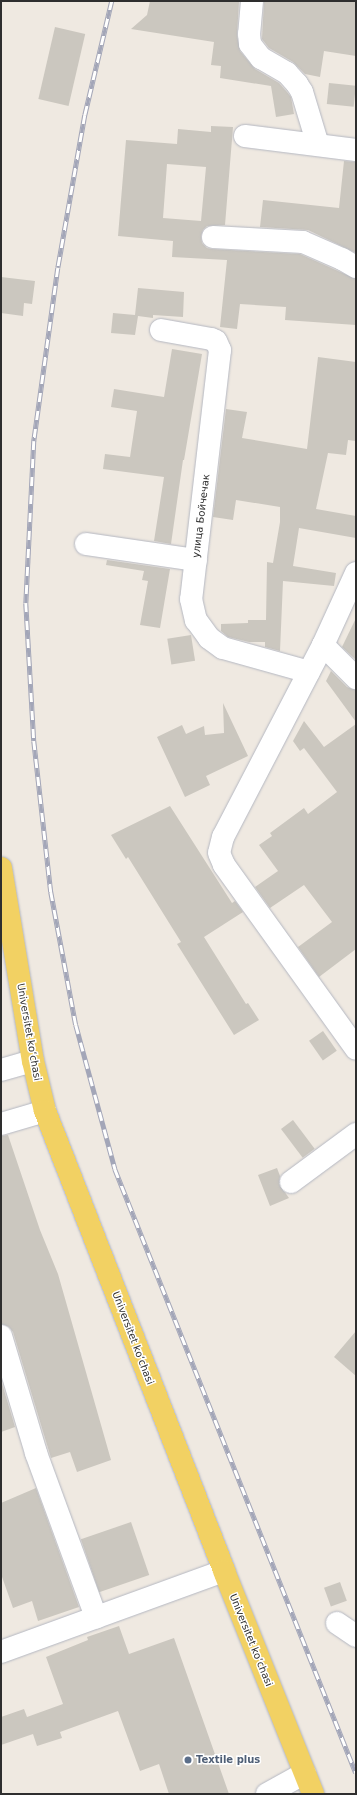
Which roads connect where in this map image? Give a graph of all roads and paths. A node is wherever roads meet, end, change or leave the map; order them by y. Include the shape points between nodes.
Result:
1 (252, 1) edge
2 (245, 136) dead end
3 (318, 145) junction
4 (356, 150) edge
5 (213, 237) dead end
6 (356, 267) edge
7 (161, 330) dead end
8 (86, 544) dead end
9 (196, 560) junction
10 (356, 573) edge
11 (323, 645) junction
12 (309, 672) junction
13 (356, 678) edge
14 (1, 868) edge
15 (356, 1048) edge
16 (32, 1061) junction
17 (1, 1070) edge
18 (45, 1111) junction
19 (1, 1124) edge
20 (356, 1134) edge
21 (291, 1182) dead end
22 (1, 1336) edge
23 (224, 1571) junction
24 (96, 1617) junction
25 (337, 1623) dead end
26 (356, 1636) edge
27 (1, 1652) edge
28 (305, 1773) junction
29 (267, 1794) edge
30 (313, 1794) edge

1 - 3 street via 250,44 261,58 287,73 297,84 302,92
2 - 3 street
3 - 4 street
5 - 6 street via 294,241
7 - 9 street, улица Бойчечак via 211,339 216,341 220,350
8 - 9 street
9 - 12 street, улица Бойчечак via 192,610 209,638 223,648
10 - 11 street
11 - 12 street
11 - 13 street
12 - 15 street via 223,837 218,853 224,865
14 - 16 main road, Universitet kо‘chasi
16 - 17 street
16 - 18 main road, Universitet kо‘chasi
18 - 19 street
18 - 23 main road, Universitet kо‘chasi
20 - 21 street
22 - 24 street via 36,1453
23 - 24 street
23 - 28 main road, Universitet kо‘chasi
24 - 27 street
25 - 26 street
28 - 29 street
28 - 30 main road, Universitet kо‘chasi

